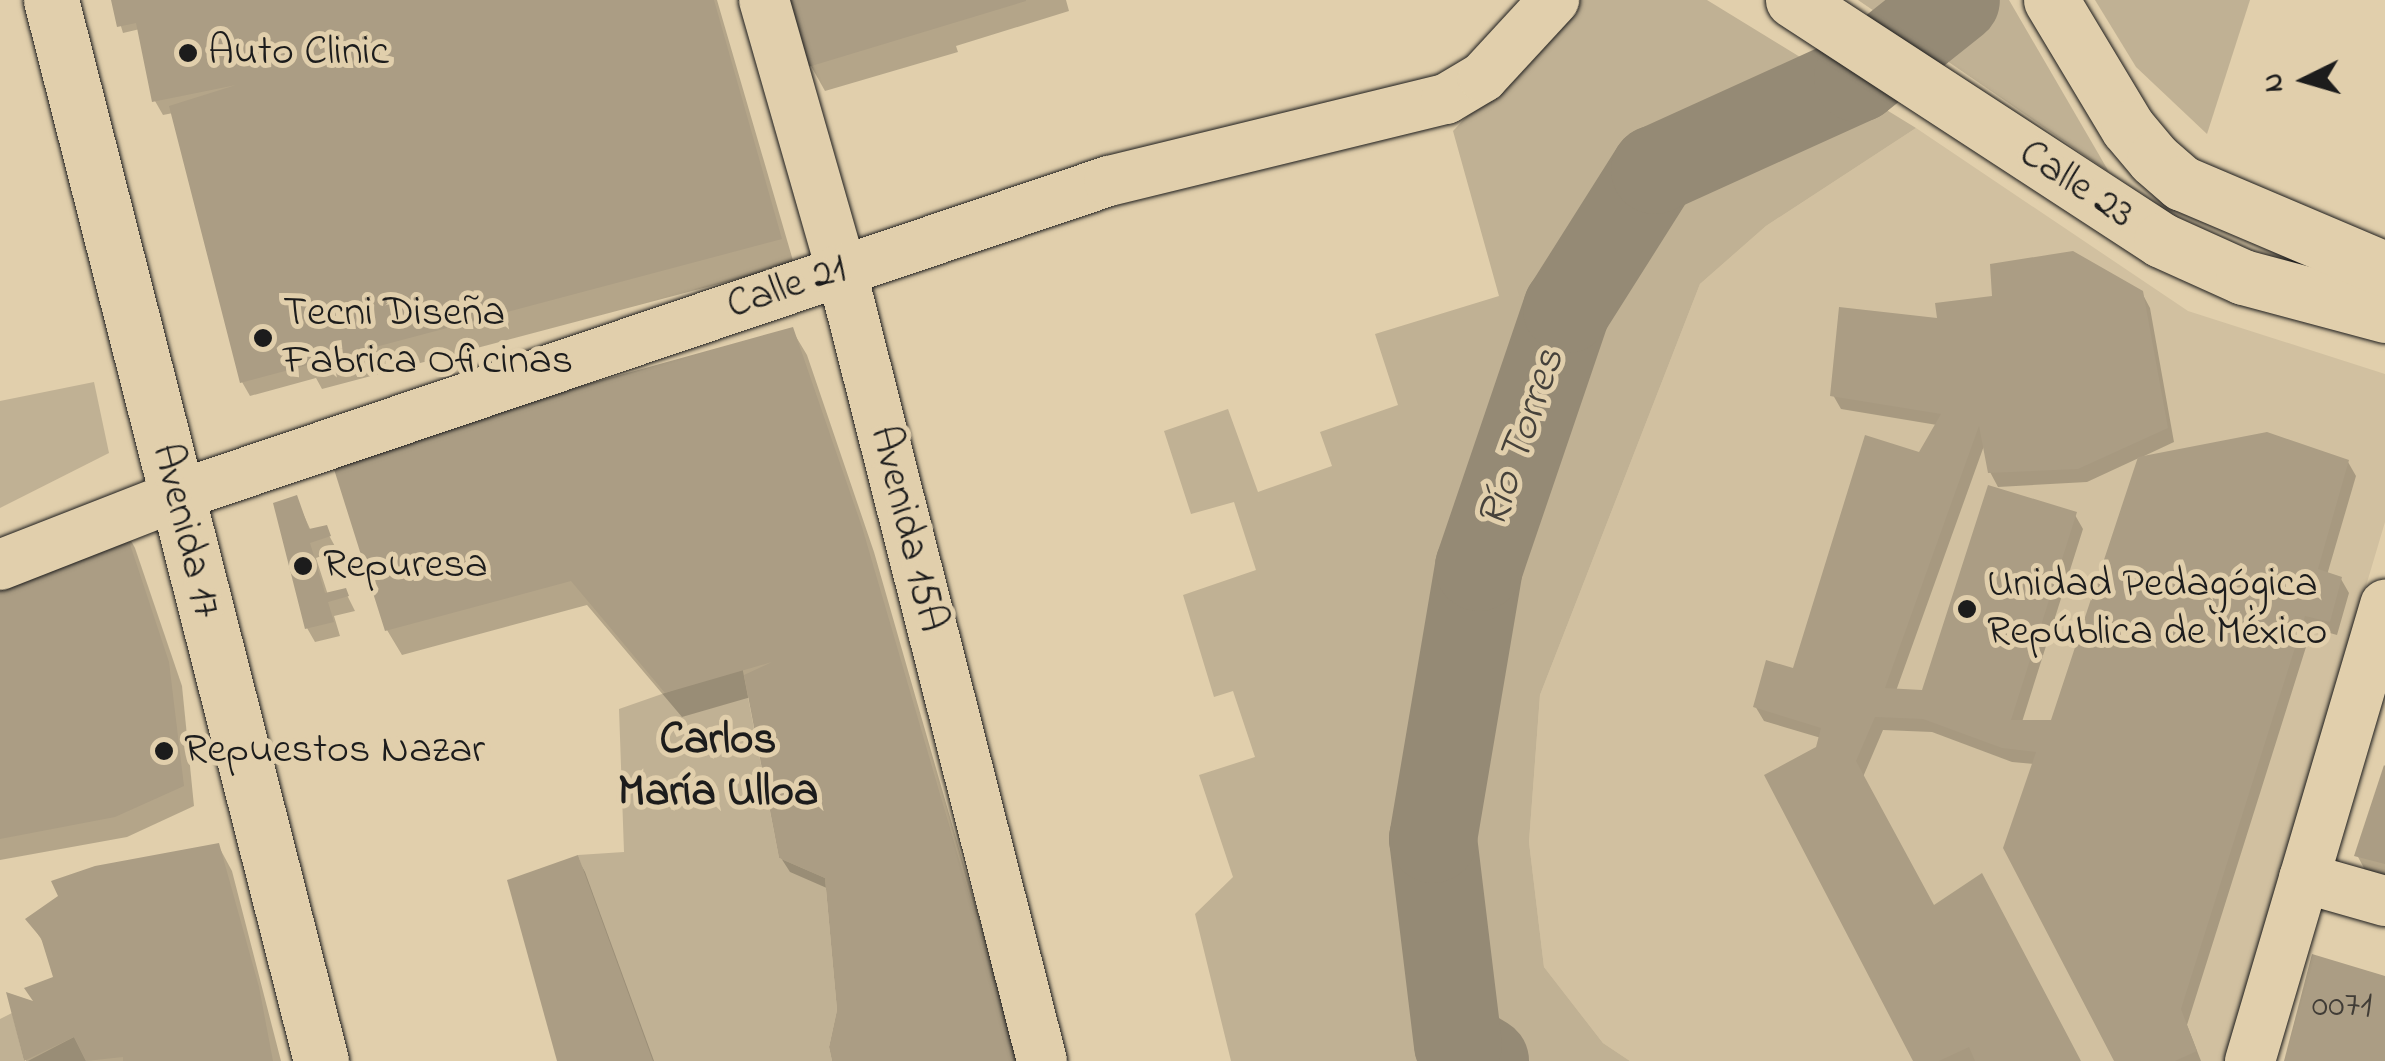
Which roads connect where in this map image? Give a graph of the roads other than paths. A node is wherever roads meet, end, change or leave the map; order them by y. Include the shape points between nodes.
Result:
1 (51, 0) edge
2 (764, 0) edge
3 (1554, 0) edge
4 (1793, 0) edge
5 (2051, 0) edge
6 (842, 269) junction
7 (2385, 269) edge
8 (2385, 315) edge
9 (176, 496) junction
10 (0, 566) edge
11 (2385, 606) edge
12 (2304, 878) junction
13 (2385, 901) edge
14 (320, 1061) edge
15 (1042, 1061) edge
16 (2250, 1061) edge

1 - 9 main road, Avenida 17
2 - 6 street, Avenida 15A
3 - 6 street, Calle 21 via 1483,77 1446,99 1109,181
4 - 8 main road, Calle 23 via 2161,240 2244,277
5 - 7 main road, Calle 23 via 2128,128 2182,183
6 - 9 street, Calle 21
6 - 15 street, Avenida 15A
9 - 10 street, Calle 21
9 - 14 main road, Avenida 17
11 - 12 street
12 - 13 street
12 - 16 street

